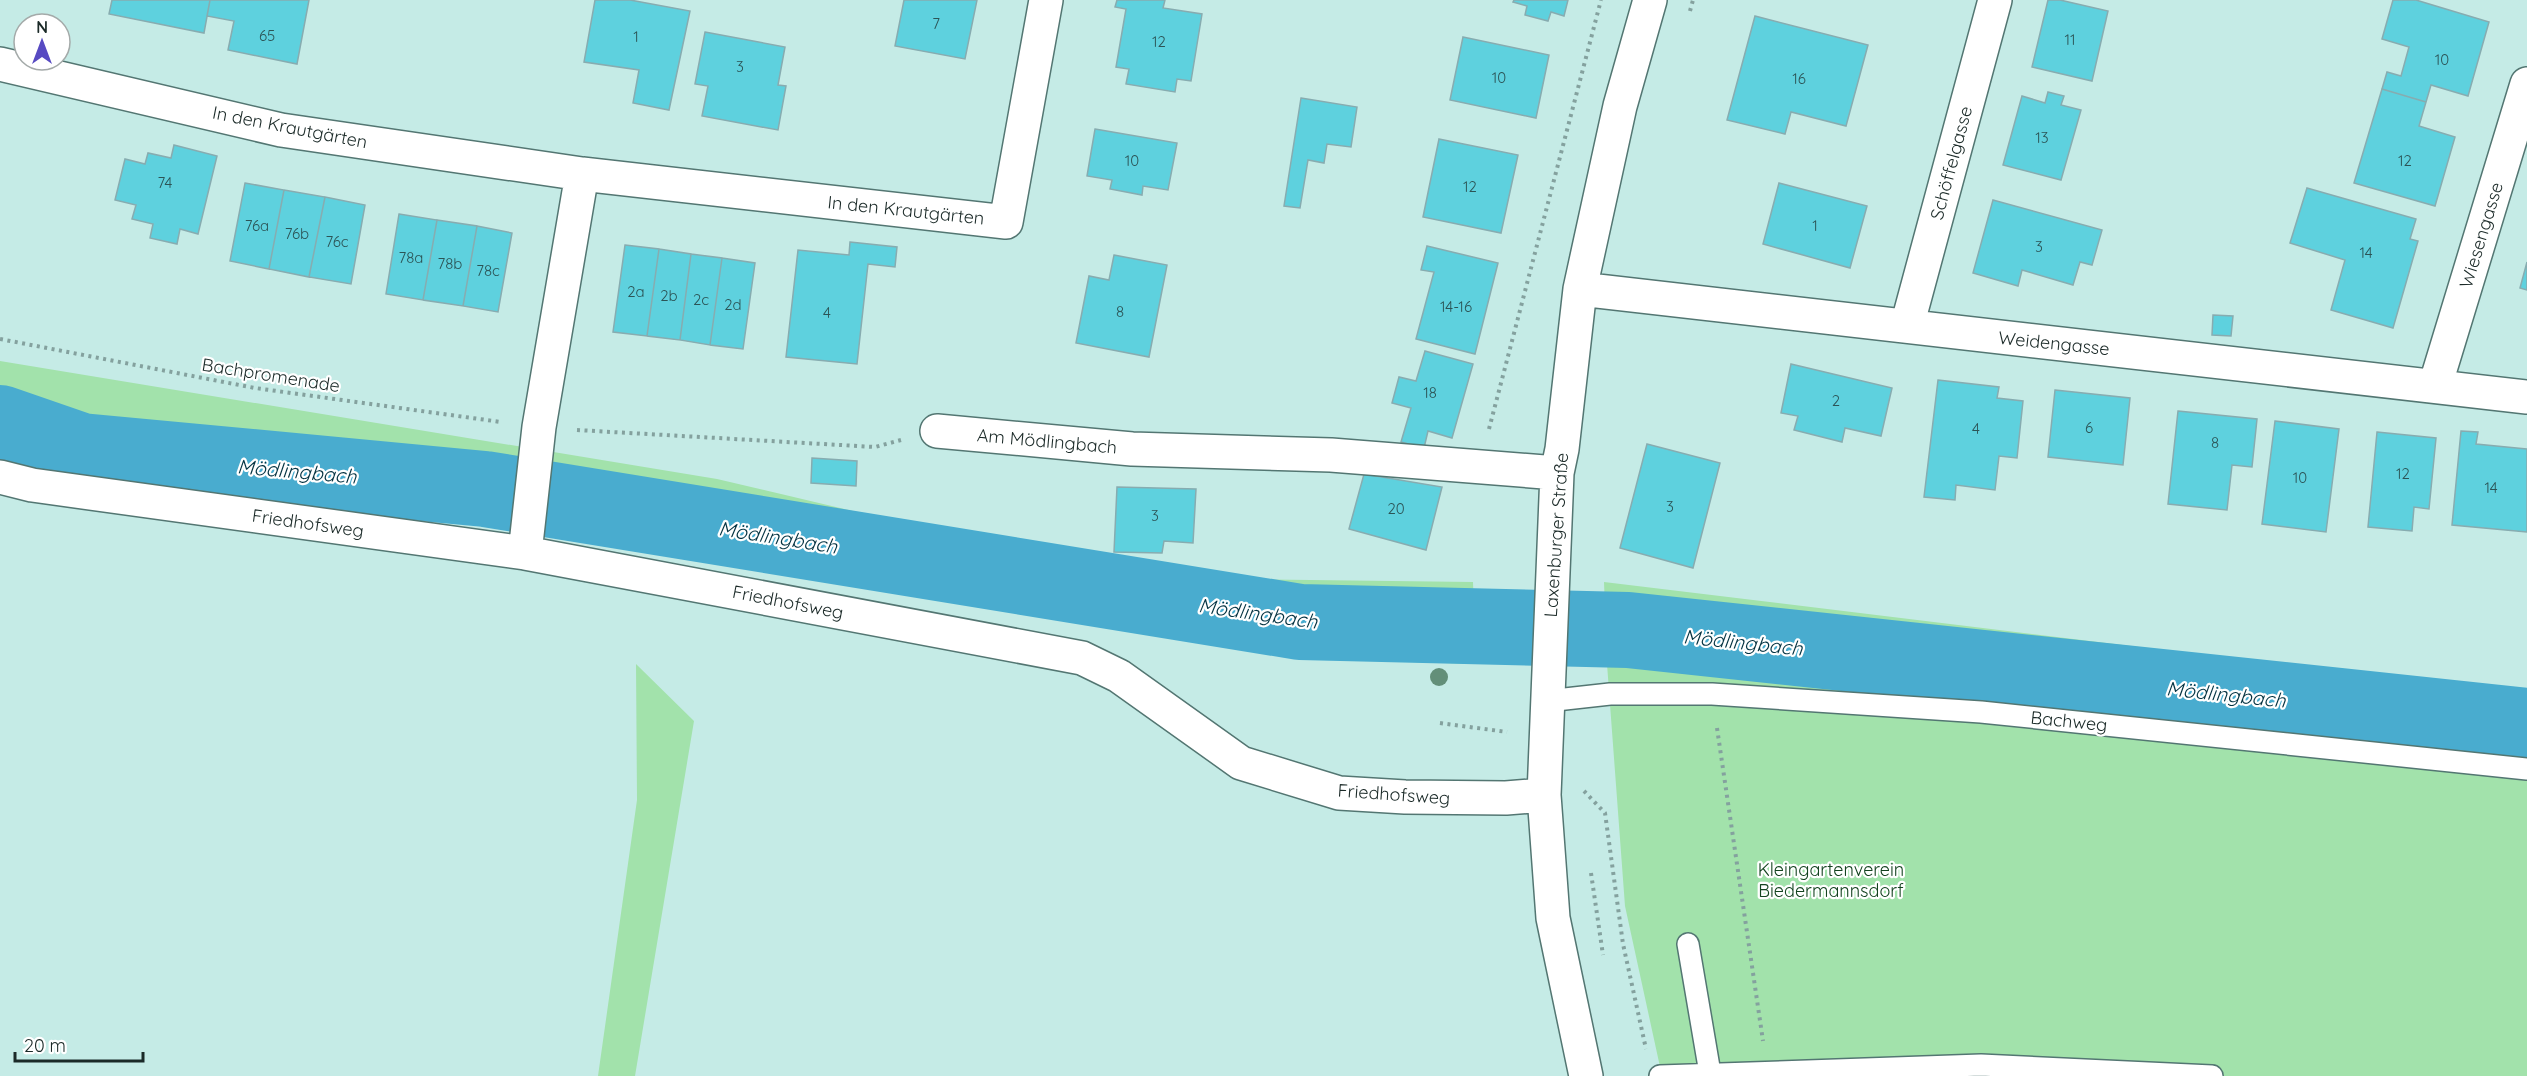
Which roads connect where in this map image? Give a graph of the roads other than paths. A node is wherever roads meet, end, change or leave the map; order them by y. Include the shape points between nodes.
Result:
1 (1046, 0) edge
2 (1650, 0) edge
3 (1995, 0) edge
4 (0, 64) edge
5 (2527, 84) edge
6 (582, 174) junction
7 (1580, 290) junction
8 (1907, 326) junction
9 (2435, 386) junction
10 (2527, 397) edge
11 (937, 431) road end
12 (1557, 473) junction
13 (0, 477) edge
14 (525, 553) junction
15 (1548, 694) junction
16 (2527, 769) edge
17 (1544, 795) junction
18 (1688, 944) dead end
19 (1710, 1073) junction
20 (1586, 1076) edge
21 (1661, 1076) edge
22 (2212, 1076) edge

1 - 6 street, In den Krautgärten via 1006,222
2 - 7 street, Laxenburger Straße via 1620,106
3 - 8 street, Schöffelgasse
4 - 6 street, In den Krautgärten via 281,130
5 - 9 street, Wiesengasse
6 - 14 street via 539,427
7 - 8 street, Weidengasse
7 - 12 street, Laxenburger Straße
8 - 9 street, Weidengasse
9 - 10 street, Weidengasse
11 - 12 street, Am Mödlingbach via 1132,449 1331,455
12 - 15 street, Laxenburger Straße
13 - 14 street, Friedhofsweg via 32,485
14 - 17 street, Friedhofsweg via 1082,658 1119,676 1242,763 1339,793 1405,798
15 - 16 lane, Bachweg via 1712,694 1981,712
15 - 17 street, Laxenburger Straße
17 - 20 street, Laxenburger Straße via 1552,918
18 - 19 lane
19 - 21 lane
19 - 22 lane via 1981,1065

